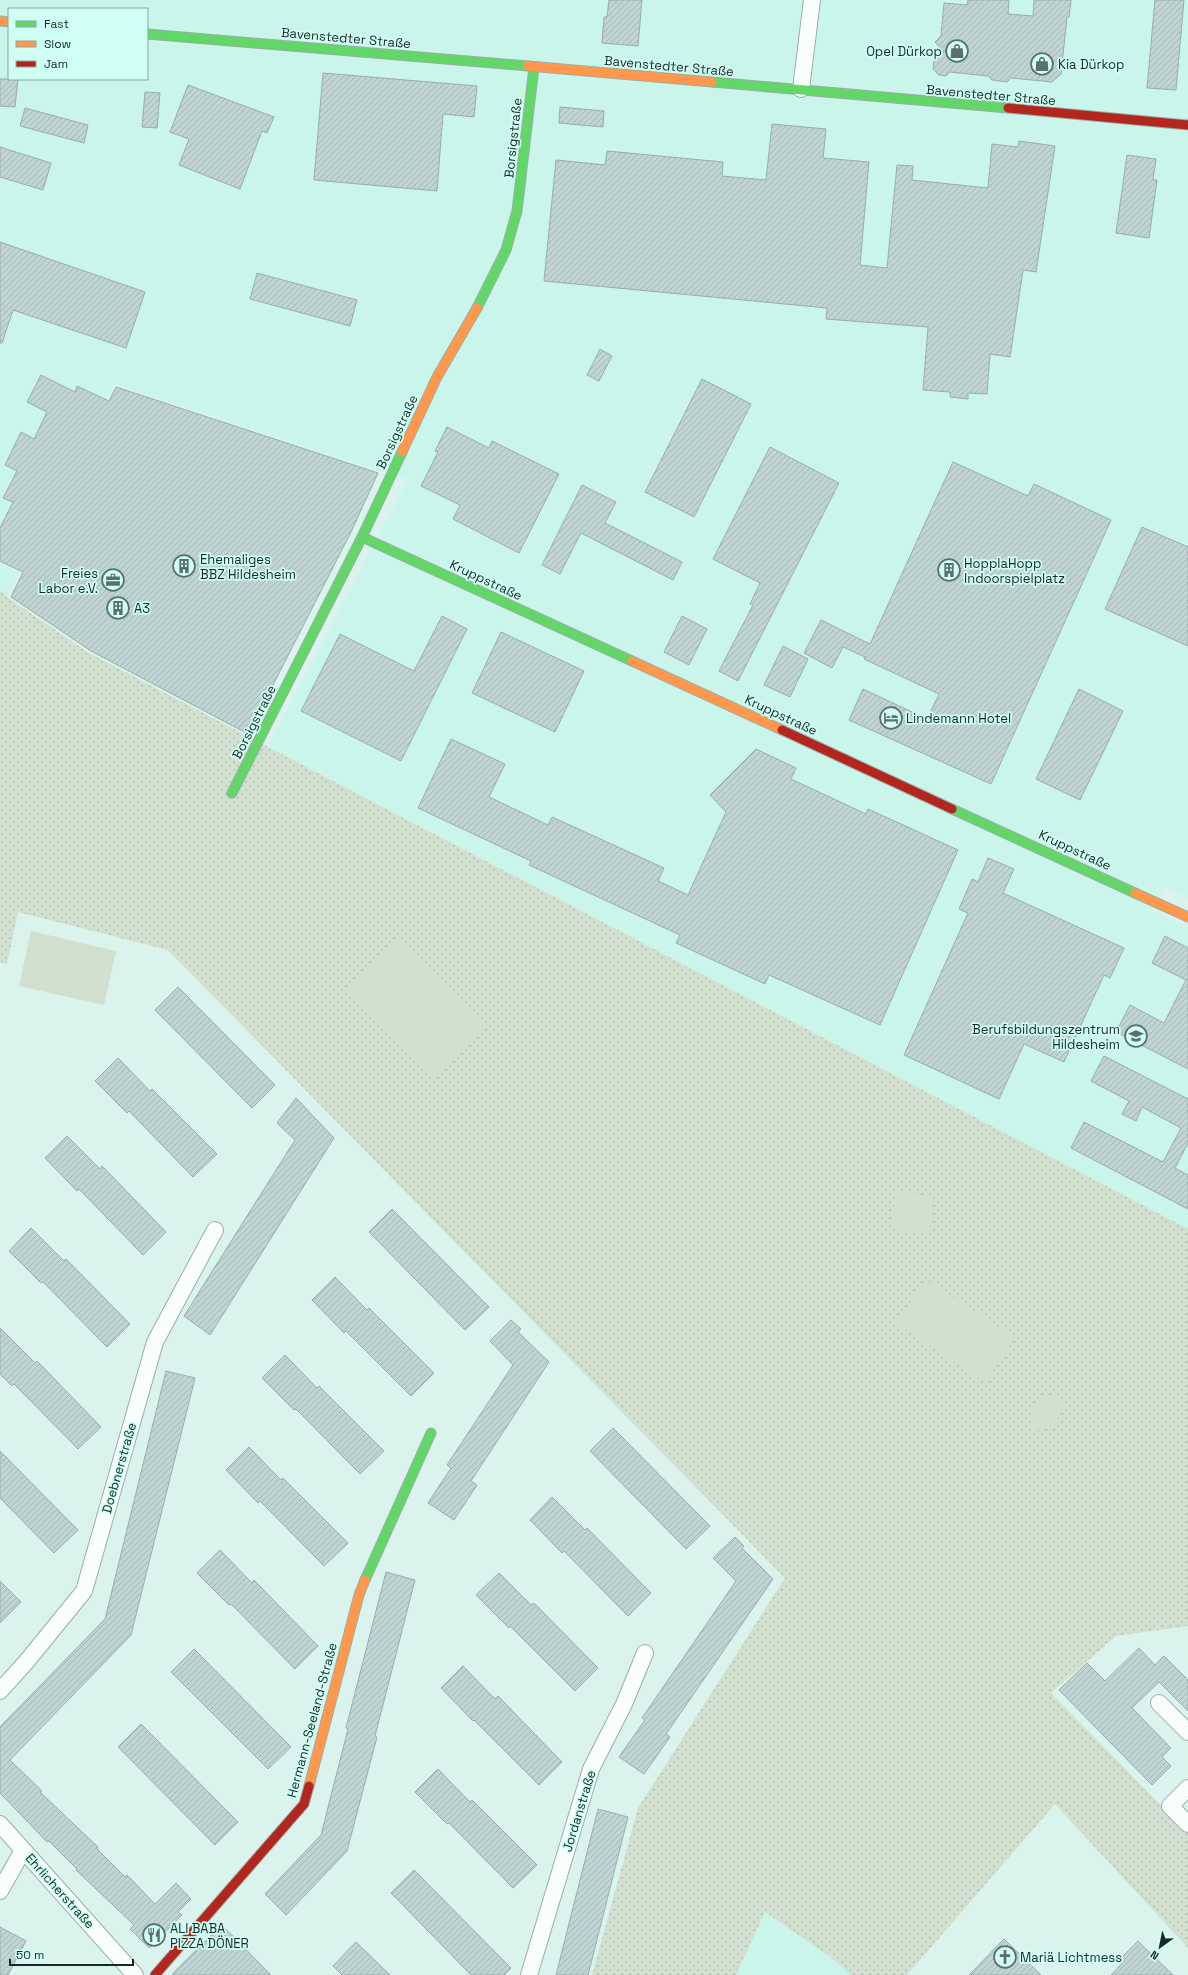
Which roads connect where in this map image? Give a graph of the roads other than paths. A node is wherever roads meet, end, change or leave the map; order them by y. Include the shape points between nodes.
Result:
1 (812, 0) edge
2 (148, 34) edge
3 (534, 68) junction
4 (801, 89) junction
5 (1188, 125) edge
6 (362, 537) junction
7 (232, 793) dead end
8 (1188, 917) edge
9 (215, 1230) dead end
10 (431, 1433) dead end
11 (645, 1653) dead end
12 (0, 1690) edge
13 (1159, 1703) dead end
14 (1188, 1732) edge
15 (1188, 1788) edge
16 (0, 1824) edge
17 (1188, 1824) edge
18 (23, 1850) junction
19 (0, 1891) edge
20 (135, 1975) edge
21 (155, 1975) edge
22 (529, 1975) edge

1 - 4 street
2 - 3 street, Bavenstedter Straße
3 - 4 street, Bavenstedter Straße
3 - 6 street, Borsigstraße via 521,187 510,239 477,309 437,377
4 - 5 street, Bavenstedter Straße
6 - 7 street, Borsigstraße
6 - 8 street, Kruppstraße
9 - 12 street, Doebnerstraße via 155,1342 84,1591
10 - 21 street, Hermann-Seeland-Straße via 359,1595 304,1804
11 - 22 street, Jordanstraße via 624,1704 591,1769
13 - 14 street
15 - 17 street via 1170,1806
16 - 18 street, Ehrlicherstraße
18 - 19 street
18 - 20 street, Ehrlicherstraße

